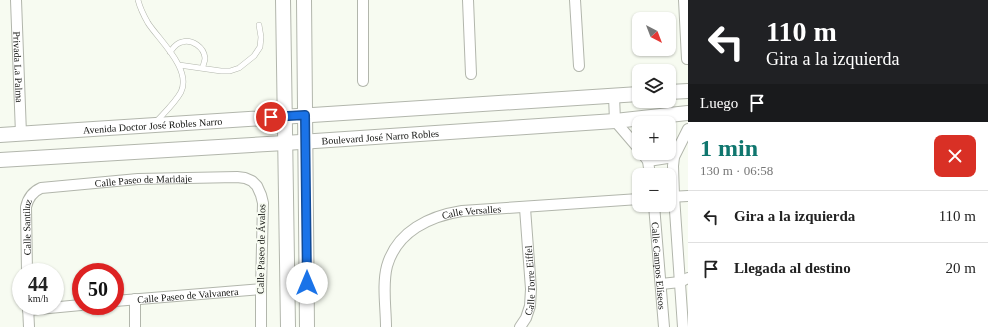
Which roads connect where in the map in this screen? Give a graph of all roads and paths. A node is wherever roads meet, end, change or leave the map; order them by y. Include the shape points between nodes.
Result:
1 (16, 0) edge
2 (138, 0) edge
3 (283, 0) edge
4 (304, 0) edge
5 (363, 0) edge
6 (468, 0) edge
7 (575, 0) edge
8 (684, 0) edge
9 (259, 25) dead end
10 (170, 52) junction
11 (687, 59) dead end
12 (179, 65) junction
13 (579, 66) dead end
14 (203, 67) junction
15 (471, 74) dead end
16 (363, 81) dead end
17 (688, 91) edge
18 (676, 92) edge
19 (632, 95) edge
20 (614, 96) junction
21 (688, 113) edge
22 (305, 115) junction
23 (285, 116) junction
24 (615, 121) junction
25 (154, 124) junction
26 (688, 129) edge
27 (21, 134) junction
28 (0, 135) edge
29 (306, 141) junction
30 (632, 141) edge
31 (285, 143) junction
32 (676, 153) edge
33 (0, 160) edge
34 (245, 178) joint
35 (41, 188) joint
36 (688, 196) edge
37 (676, 197) edge
38 (632, 200) edge
39 (525, 208) junction
40 (655, 212) edge
41 (673, 212) edge
42 (27, 263) edge
43 (684, 280) edge
44 (661, 284) junction
45 (261, 289) junction
46 (135, 299) junction
47 (124, 300) edge
48 (28, 315) edge
49 (29, 327) edge
50 (135, 327) edge
51 (262, 327) edge
52 (288, 327) edge
53 (307, 327) edge
54 (386, 327) edge
55 (520, 327) edge
56 (664, 327) edge
57 (683, 327) edge

1 - 27 street, Privada La Palma
2 - 10 lane via 148,22
3 - 23 street
4 - 22 street
5 - 16 street
6 - 15 street
7 - 13 street
8 - 11 street
9 - 14 lane via 260,47 246,63 230,71
10 - 12 lane
10 - 14 lane via 182,41 197,44 205,58
12 - 14 lane
12 - 25 lane via 183,78 181,91
17 - 18 street
19 - 20 street
20 - 22 street
20 - 24 street
21 - 24 street, Boulevard José Narro Robles
22 - 23 street, Avenida Doctor José Robles Narro
22 - 29 street
23 - 25 street, Avenida Doctor José Robles Narro
23 - 31 street
24 - 29 street, Boulevard José Narro Robles
24 - 30 street
25 - 27 street, Avenida Doctor José Robles Narro
26 - 32 street, Calle Campos Elíseos
27 - 28 street, Avenida Doctor José Robles Narro
29 - 31 street, Boulevard José Narro Robles
29 - 53 street
31 - 33 street, Boulevard José Narro Robles
31 - 52 street
34 - 35 street, Calle Paseo de Maridaje via 230,176 138,179
34 - 45 street, Calle Paseo de Ávalos via 257,186 263,203
35 - 42 street, Calle Santiluz via 31,195 26,208
36 - 37 street
38 - 39 street, Calle Versalles
39 - 54 street, Calle Versalles via 447,214 433,218 409,232 387,265
39 - 55 street, Calle Torre Eiffel via 531,294 530,306
40 - 44 street, Calle Campos Elíseos
41 - 43 street, Calle Campos Elíseos
43 - 44 street
43 - 57 street, Calle Campos Elíseos
44 - 56 street, Calle Campos Elíseos
45 - 46 street, Calle Paseo de Valvanera
45 - 51 street, Calle Paseo de Ávalos
46 - 47 street, Calle Paseo de Valvanera
46 - 50 street
48 - 49 street

